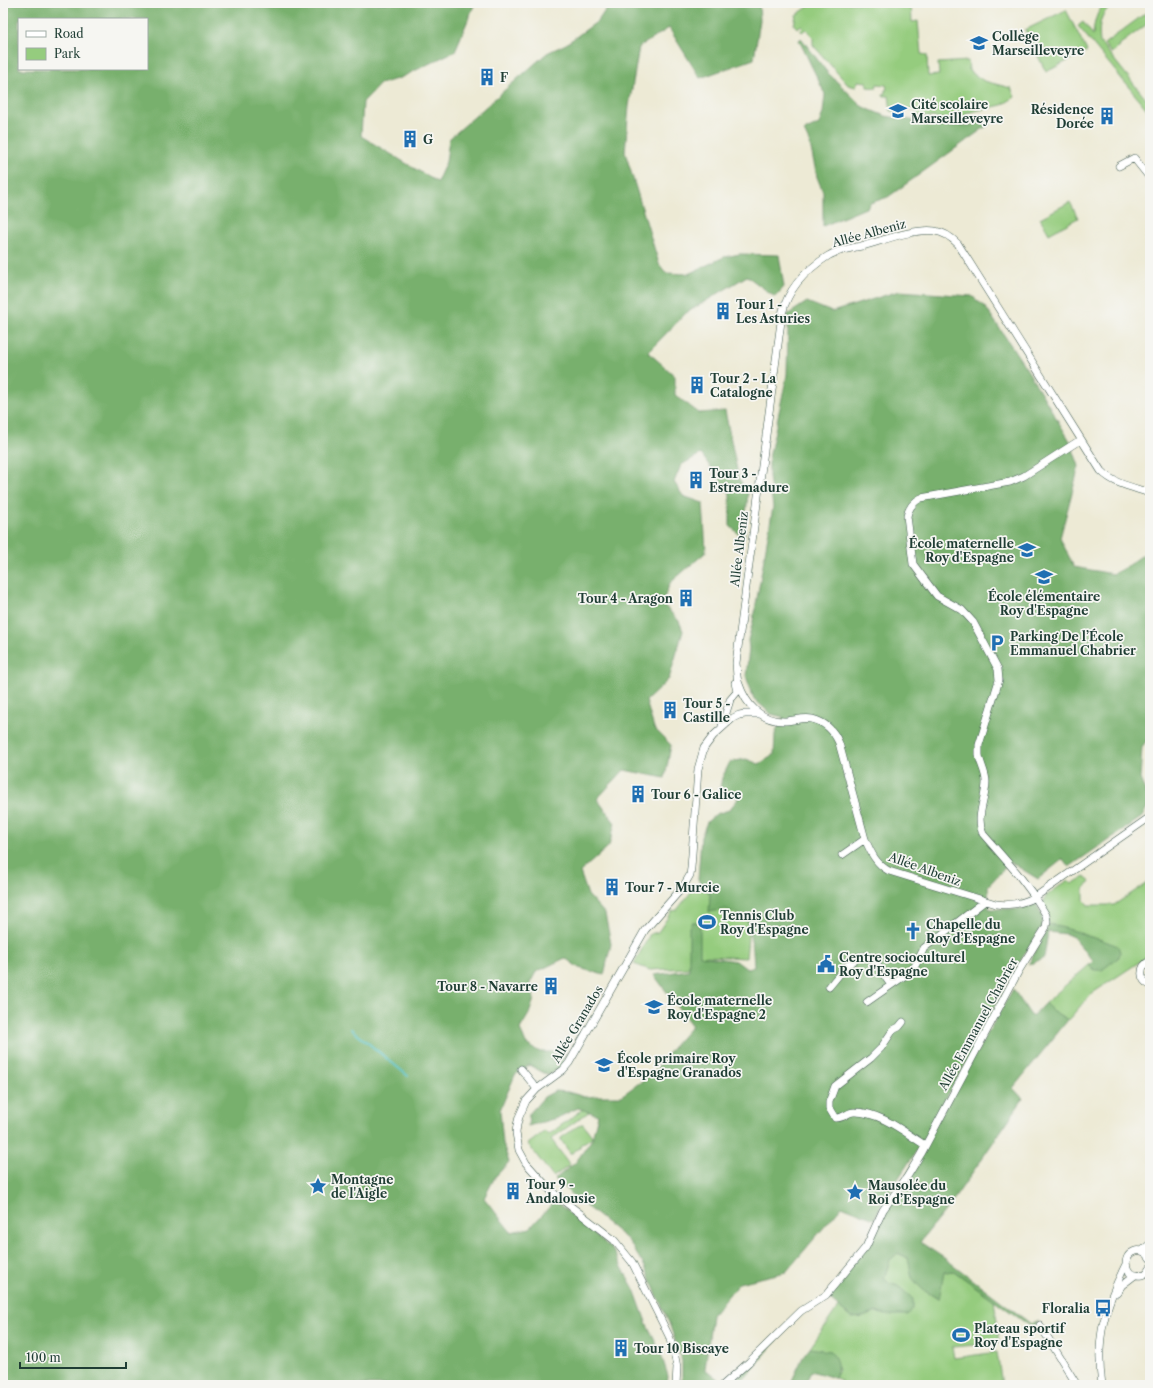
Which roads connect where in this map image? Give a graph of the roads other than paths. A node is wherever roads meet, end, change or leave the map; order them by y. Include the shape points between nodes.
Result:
1 (1119, 166) dead end
2 (1150, 178) edge
3 (1080, 440) junction
4 (1150, 493) edge
5 (736, 663) junction
6 (737, 692) junction
7 (746, 698) junction
8 (759, 714) junction
9 (722, 727) junction
10 (1150, 817) edge
11 (865, 839) junction
12 (842, 855) dead end
13 (1035, 897) junction
14 (985, 901) junction
15 (1150, 961) edge
16 (891, 985) junction
17 (1150, 986) edge
18 (829, 987) dead end
19 (867, 1002) dead end
20 (903, 1022) dead end
21 (521, 1069) dead end
22 (537, 1089) junction
23 (925, 1145) junction
24 (1150, 1244) edge
25 (1142, 1251) junction
26 (1150, 1258) edge
27 (1126, 1264) junction
28 (1150, 1268) edge
29 (1135, 1275) junction
30 (1109, 1305) junction
31 (1040, 1325) dead end
32 (676, 1385) edge
33 (723, 1385) edge
34 (1077, 1385) edge
35 (1102, 1385) edge

1 - 2 street via 1134,158
3 - 4 street, Allée Albeniz via 1108,478
3 - 5 street, Allée Albeniz via 953,238 940,232 926,230 829,255 809,269 793,287 782,310
3 - 13 street, Allée Emmanuel Chabrier via 1024,476 1010,482 921,498 911,505 907,516 913,564 937,596 962,610 973,622 998,669 999,680 980,745 979,756 986,774 986,783 980,828
5 - 6 street via 734,676
5 - 7 street, Allée Albeniz via 738,683
6 - 7 street, Allée Albeniz
6 - 9 street, Allée Granados via 730,700
7 - 8 street, Allée Albeniz
8 - 9 street, Allée Granados via 740,715
8 - 11 street, Allée Albeniz via 777,720 813,719 831,730 839,743
9 - 22 street, Allée Granados via 708,742 700,760 691,868 683,888 645,930 569,1063 557,1076
10 - 13 street, Allée Albeniz
11 - 12 street
11 - 14 street, Allée Albeniz via 875,860 889,871
13 - 14 street, Allée Albeniz via 1010,905
13 - 23 street, Allée Emmanuel Chabrier via 1046,915 1046,927 1018,972
14 - 16 street via 924,948 910,972
15 - 17 street via 1146,963 1141,974
16 - 18 street via 872,959 866,956 856,958
16 - 19 street
20 - 23 street via 893,1030 881,1048 835,1086 828,1108 835,1118 841,1118 853,1111 883,1119
21 - 22 street
22 - 32 street, Allée Granados via 526,1101 519,1116 517,1142 521,1157 551,1191 614,1240 632,1262 671,1341 677,1367
23 - 33 street, Allée Emmanuel Chabrier via 907,1177 883,1210 866,1247 831,1290 801,1311
24 - 25 street
25 - 26 street
25 - 27 street via 1133,1251
27 - 29 street via 1127,1269
27 - 30 street
28 - 29 street via 1145,1274
29 - 30 street via 1122,1285
30 - 35 street via 1099,1346
31 - 34 street

